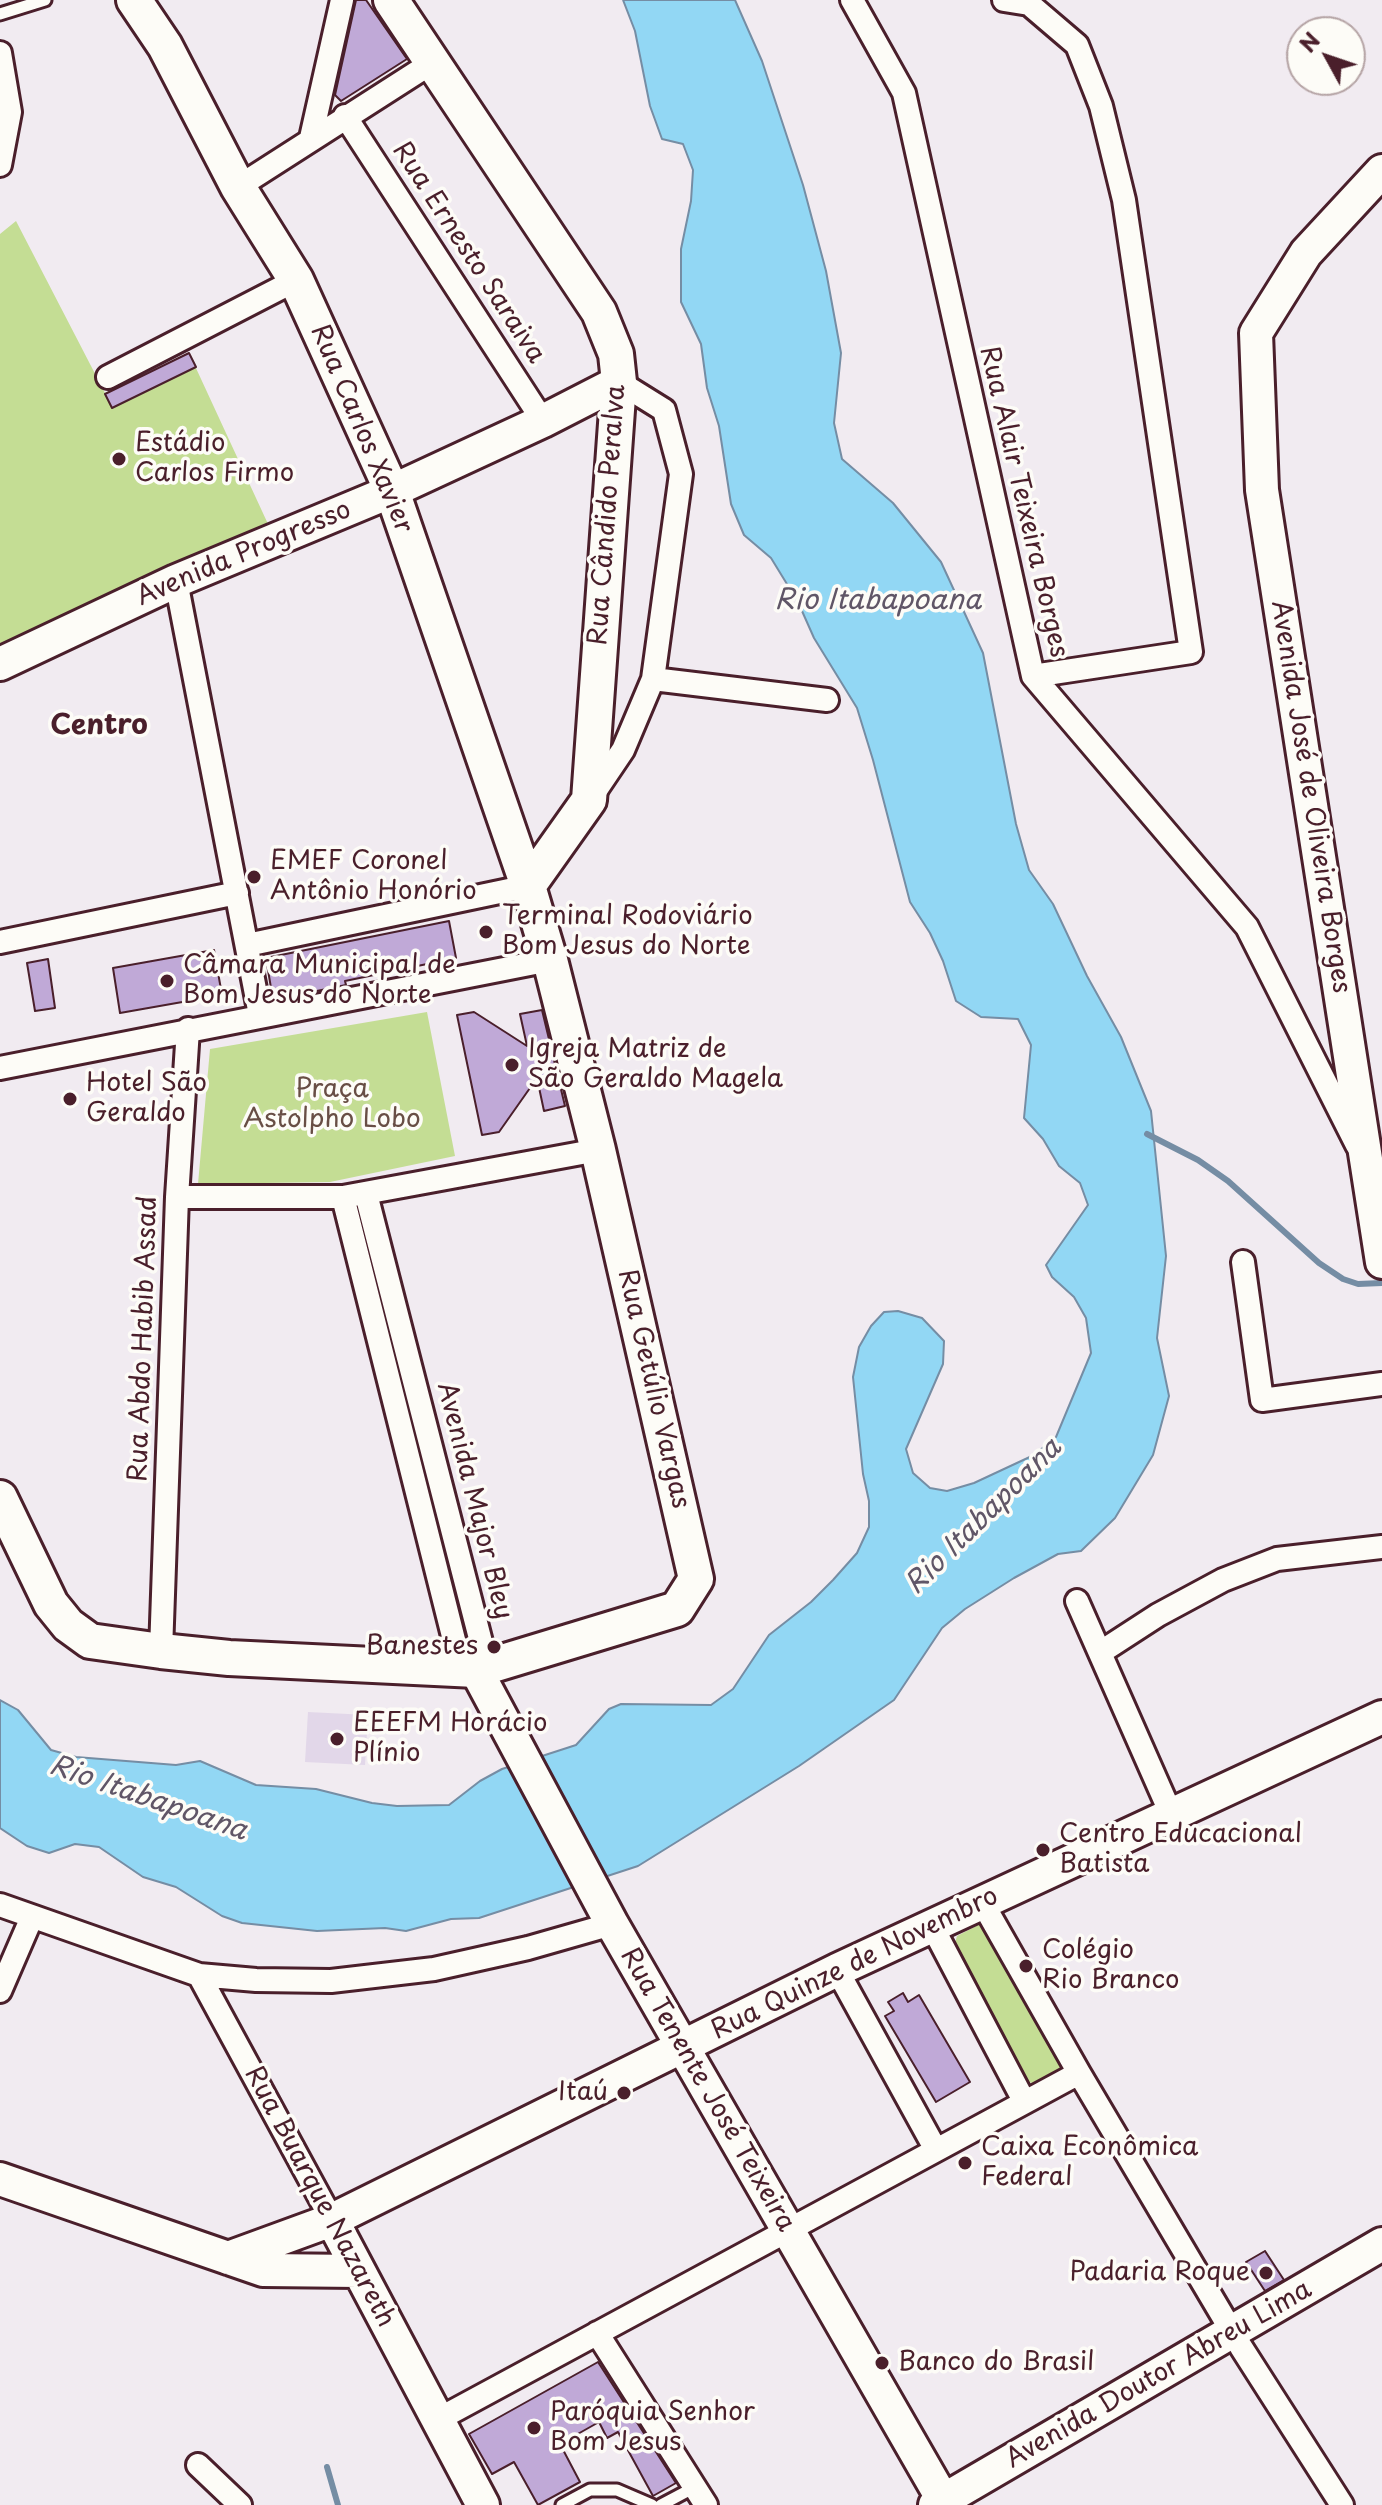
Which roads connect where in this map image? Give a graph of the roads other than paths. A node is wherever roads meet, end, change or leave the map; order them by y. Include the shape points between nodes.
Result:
1 (45, 0) edge
2 (134, 0) edge
3 (342, 0) edge
4 (391, 0) edge
5 (852, 0) edge
6 (1004, 0) edge
7 (0, 14) edge
8 (0, 53) edge
9 (433, 62) junction
10 (5, 113) edge
11 (345, 116) junction
12 (311, 138) junction
13 (0, 165) edge
14 (1381, 174) edge
15 (238, 187) junction
16 (296, 280) junction
17 (108, 377) dead end
18 (619, 382) junction
19 (543, 421) junction
20 (392, 491) junction
21 (176, 581) junction
22 (0, 664) edge
23 (1033, 676) junction
24 (653, 679) junction
25 (827, 700) dead end
26 (589, 800) junction
27 (528, 886) junction
28 (237, 893) junction
29 (0, 942) edge
30 (247, 945) junction
31 (550, 960) junction
32 (260, 1015) junction
33 (188, 1029) junction
34 (0, 1068) edge
35 (598, 1150) junction
36 (1368, 1168) junction
37 (366, 1194) junction
38 (177, 1197) junction
39 (343, 1197) junction
40 (1381, 1249) edge
41 (1243, 1262) dead end
42 (1382, 1384) edge
43 (0, 1498) edge
44 (1382, 1547) edge
45 (1077, 1601) dead end
46 (161, 1651) junction
47 (1101, 1652) junction
48 (476, 1670) junction
49 (1382, 1717) edge
50 (1171, 1814) junction
51 (982, 1902) junction
52 (0, 1905) edge
53 (605, 1910) junction
54 (32, 1917) junction
55 (932, 1926) junction
56 (837, 1970) junction
57 (199, 1975) junction
58 (0, 1991) edge
59 (684, 2048) junction
60 (1079, 2073) junction
61 (1024, 2101) junction
62 (936, 2150) junction
63 (0, 2179) edge
64 (332, 2220) junction
65 (788, 2230) junction
66 (1382, 2244) edge
67 (228, 2258) junction
68 (1382, 2263) edge
69 (359, 2271) junction
70 (597, 2333) junction
71 (1236, 2340) junction
72 (437, 2420) junction
73 (198, 2465) dead end
74 (700, 2496) edge
75 (949, 2504) edge
76 (240, 2505) edge
77 (483, 2505) edge
78 (562, 2505) edge
79 (652, 2505) edge
80 (661, 2505) edge
81 (1342, 2505) edge

1 - 7 lane
2 - 15 main road, Rua Carlos Xavier via 165,46
3 - 12 street
4 - 9 main road, Rua Cândido Peralva
5 - 23 street, Rua Alair Teixeira Borges via 904,93
6 - 23 street via 1029,4 1077,45 1101,106 1124,200 1191,652
8 - 10 street
9 - 11 street
9 - 18 main road, Rua Cândido Peralva via 599,312 616,354
10 - 13 street
11 - 12 street
11 - 19 street, Rua Ernesto Saraiva
12 - 15 street
14 - 36 main road, Avenida José de Oliveira Borges via 1306,253 1256,333 1262,490
15 - 16 main road, Rua Carlos Xavier
16 - 17 street
16 - 20 main road, Rua Carlos Xavier
18 - 19 main road, Avenida Progresso
18 - 24 street via 664,410 681,474
18 - 26 main road, Rua Cândido Peralva
19 - 20 main road, Avenida Progresso
20 - 21 main road, Avenida Progresso
20 - 27 main road, Rua Carlos Xavier
21 - 22 main road, Avenida Progresso
21 - 28 street
23 - 36 street, Rua Alair Teixeira Borges via 1247,927
24 - 25 street
24 - 26 street via 623,750
26 - 27 main road
27 - 30 street
27 - 31 main road, Rua Carlos Xavier
28 - 29 street
28 - 30 street
30 - 32 street
31 - 32 street
31 - 35 main road, Rua Getúlio Vargas
32 - 33 street
33 - 34 street
33 - 38 street, Rua Abdo Habib Assad
35 - 37 street
35 - 48 main road, Rua Getúlio Vargas via 696,1579 677,1609
36 - 40 main road, Avenida José de Oliveira Borges
37 - 39 street
37 - 48 street, Avenida Major Bley via 482,1646
38 - 39 street
38 - 46 street, Rua Abdo Habib Assad
39 - 48 street, Avenida Major Bley via 456,1648
41 - 42 street via 1262,1400
43 - 46 main road, Rua Getúlio Vargas via 51,1604 68,1625 90,1641
44 - 47 street via 1277,1559 1210,1587
45 - 47 street
46 - 48 main road, Rua Getúlio Vargas
47 - 50 street
48 - 53 main road, Rua Tenente José Teixeira
49 - 50 main road, Rua Quinze de Novembro
50 - 51 main road, Rua Quinze de Novembro
51 - 55 main road, Rua Quinze de Novembro
51 - 60 street
52 - 54 street
53 - 57 street via 513,1952 434,1969 331,1981
53 - 59 main road, Rua Tenente José Teixeira
54 - 57 street
54 - 58 street
55 - 56 main road, Rua Quinze de Novembro
55 - 61 street
56 - 59 main road, Rua Quinze de Novembro
56 - 62 street
57 - 64 street, Rua Buarque Nazareth
59 - 64 main road, Rua Quinze de Novembro
59 - 65 main road, Rua Tenente José Teixeira
60 - 61 street
60 - 71 street
61 - 62 street
62 - 65 street
63 - 67 main road
64 - 67 main road, Rua Quinze de Novembro
64 - 69 main road, Rua Buarque Nazareth
65 - 70 street
65 - 75 main road, Rua Tenente José Teixeira
66 - 71 main road, Avenida Doutor Abreu Lima
67 - 69 main road via 263,2270
68 - 71 main road, Avenida Doutor Abreu Lima
69 - 72 main road, Rua Buarque Nazareth
70 - 72 street
70 - 74 street
71 - 75 main road, Avenida Doutor Abreu Lima
71 - 81 street
72 - 77 main road, Rua Buarque Nazareth
73 - 76 street
74 - 80 lane
78 - 79 lane via 590,2490 617,2490

